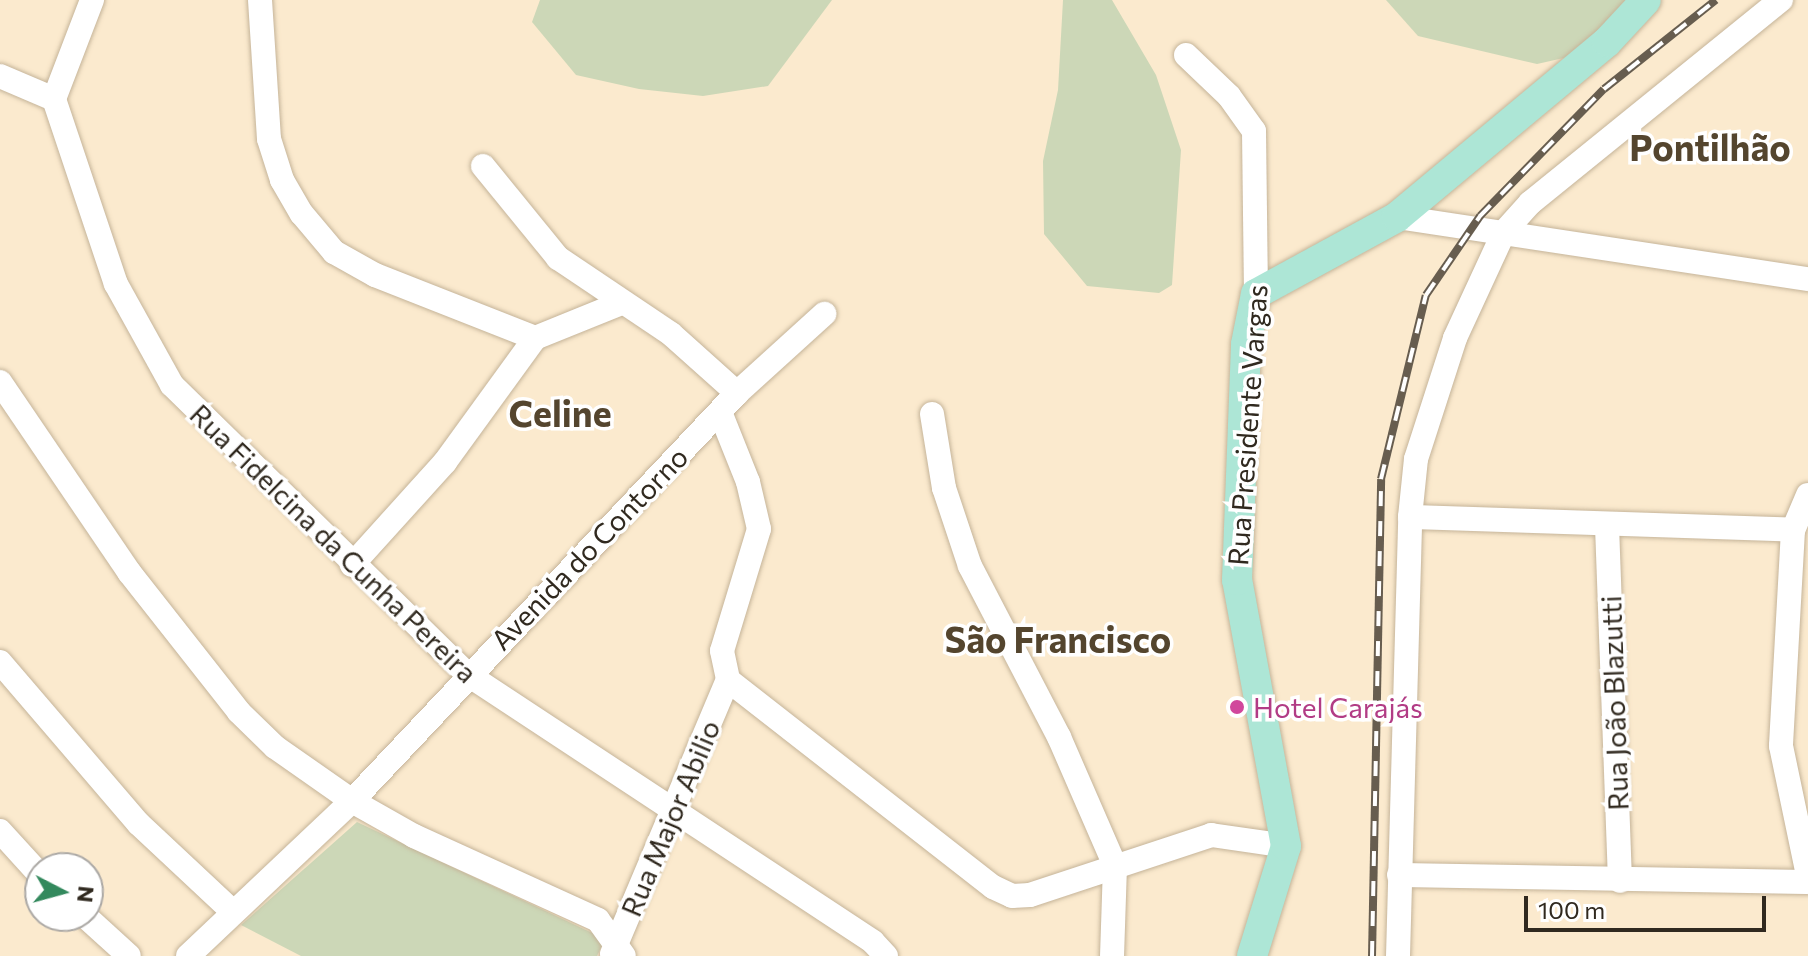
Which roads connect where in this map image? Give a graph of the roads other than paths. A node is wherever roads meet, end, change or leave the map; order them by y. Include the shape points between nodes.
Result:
1 (92, 0) edge
2 (260, 0) edge
3 (1646, 0) edge
4 (1781, 0) edge
5 (1186, 55) dead end
6 (0, 76) edge
7 (54, 99) junction
8 (483, 166) dead end
9 (1397, 217) junction
10 (1504, 232) junction
11 (1808, 279) edge
12 (1256, 294) junction
13 (621, 303) junction
14 (824, 314) dead end
15 (535, 338) junction
16 (0, 382) edge
17 (737, 393) junction
18 (720, 412) junction
19 (932, 414) dead end
20 (1808, 495) edge
21 (1410, 517) junction
22 (1607, 526) junction
23 (1793, 530) junction
24 (352, 565) junction
25 (0, 662) edge
26 (467, 674) junction
27 (728, 680) junction
28 (352, 801) junction
29 (673, 814) junction
30 (0, 831) edge
31 (1286, 846) junction
32 (24, 857) edge
33 (1115, 866) junction
34 (1399, 875) junction
35 (1808, 875) edge
36 (1620, 881) junction
37 (1808, 882) edge
38 (232, 911) junction
39 (103, 932) edge
40 (617, 952) edge
41 (129, 956) edge
42 (188, 956) edge
43 (886, 956) edge
44 (1112, 956) edge
45 (1252, 956) edge
46 (1398, 956) edge

1 - 7 street
2 - 15 street via 269,139 282,180 302,214 334,252 375,275
3 - 9 main road via 1607,42
4 - 10 street via 1545,190
5 - 12 street, Rua Presidente Vargas via 1229,96 1254,131
6 - 7 street
7 - 24 street, Rua Fidelcina da Cunha Pereira via 116,284 149,349 195,411
8 - 13 street via 558,258
9 - 10 street
9 - 12 main road
10 - 11 street
10 - 21 street via 1438,386 1416,459
12 - 31 main road, Rua Presidente Vargas via 1246,344 1237,580
13 - 15 street
13 - 17 street via 691,349
14 - 17 street, Avenida do Contorno
15 - 24 street via 445,462
16 - 28 street via 129,572 239,712 275,747
17 - 18 street, Avenida do Contorno
18 - 26 street, Avenida do Contorno
18 - 27 street via 748,482 759,529 722,651
19 - 33 street via 944,488 970,566 1059,737
20 - 23 street
21 - 22 street
21 - 34 street
22 - 23 street
22 - 36 street, Rua João Blazutti
23 - 35 street via 1781,746
24 - 26 street, Rua Fidelcina da Cunha Pereira
25 - 38 street via 139,824
26 - 28 street, Avenida do Contorno
26 - 29 street, Rua Fidelcina da Cunha Pereira
27 - 29 street, Rua Major Abilio
27 - 33 street via 993,887 1012,896 1030,895
28 - 38 street, Avenida do Contorno
28 - 40 street via 414,836 598,920
29 - 40 street, Rua Major Abilio
29 - 43 street, Rua Fidelcina da Cunha Pereira via 873,942
30 - 32 street
31 - 33 street via 1211,835
31 - 45 main road, Rua Presidente Vargas
33 - 44 street
34 - 36 street
34 - 46 street
36 - 37 street
38 - 42 street, Avenida do Contorno
39 - 41 street

